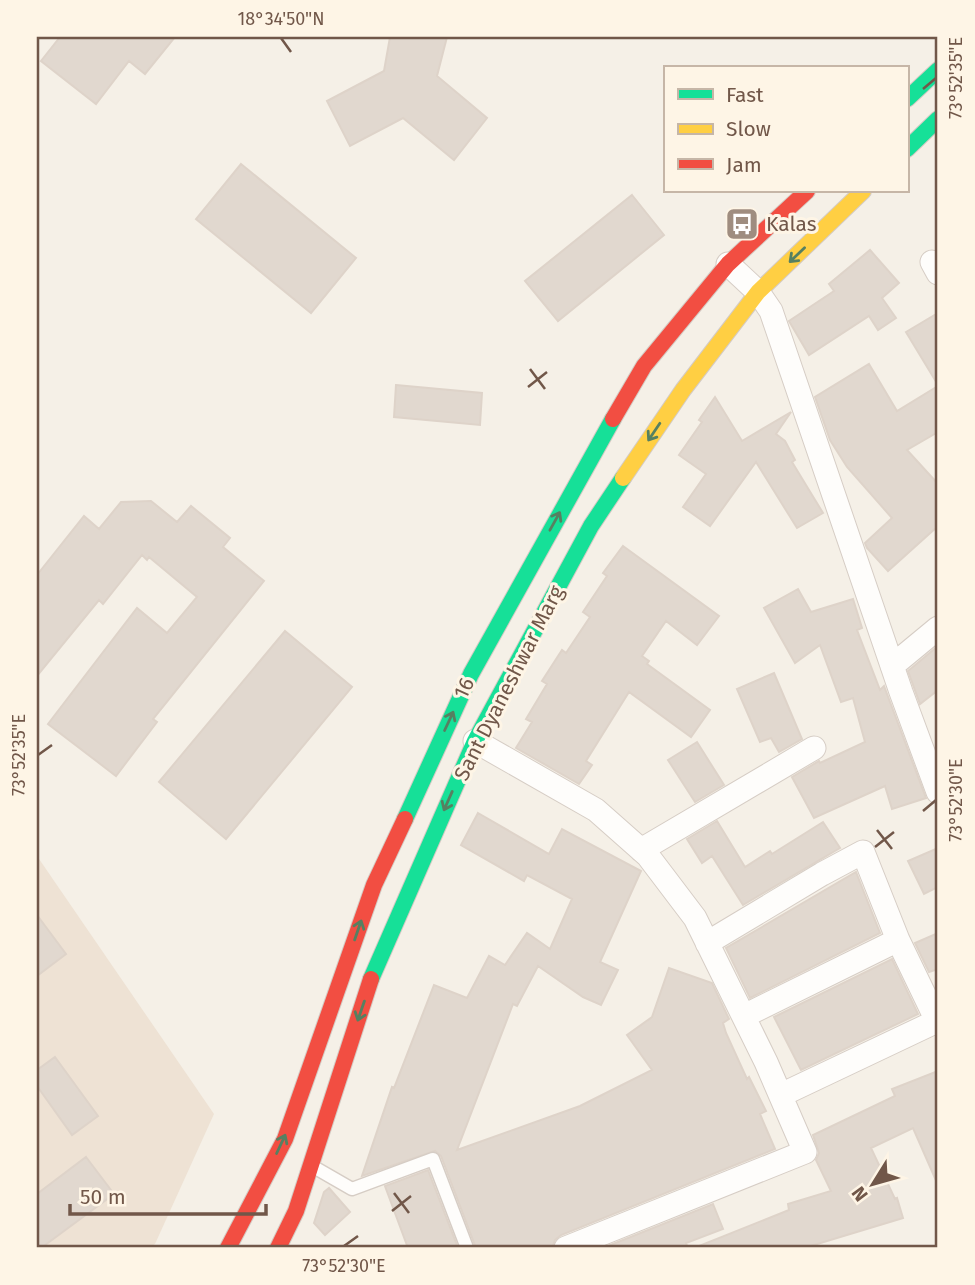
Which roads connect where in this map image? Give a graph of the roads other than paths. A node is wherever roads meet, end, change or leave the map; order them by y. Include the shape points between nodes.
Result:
1 (938, 70) edge
2 (908, 98) edge
3 (938, 119) edge
4 (908, 148) edge
5 (806, 192) edge
6 (862, 192) edge
7 (728, 264) junction
8 (758, 292) junction
9 (938, 628) edge
10 (892, 666) junction
11 (475, 741) junction
12 (814, 748) dead end
13 (938, 792) edge
14 (640, 850) junction
15 (898, 940) junction
16 (707, 943) junction
17 (744, 1016) junction
18 (780, 1095) junction
19 (310, 1165) junction
20 (228, 1248) edge
21 (278, 1248) edge
22 (467, 1248) edge
23 (566, 1248) edge

1 - 2 main road
3 - 4 main road
5 - 7 main road, 16
6 -> 8 main road, Sant Dyaneshwar Marg
7 - 8 street
20 -> 7 main road, 16 via 285,1139 374,885 471,674 645,366
8 - 10 street via 771,311
8 -> 11 main road, Sant Dyaneshwar Marg via 683,390 591,526
9 - 10 street
10 - 13 street
11 - 14 street via 596,810
11 -> 19 main road, Sant Dyaneshwar Marg via 375,968
12 - 14 street
14 - 16 street via 695,918
15 - 16 street via 863,852
15 - 17 street
15 - 18 street via 937,1021
16 - 17 street
17 - 18 street
18 - 23 street via 805,1152
19 - 21 main road, Sant Dyaneshwar Marg
19 - 22 lane via 352,1189 433,1159

